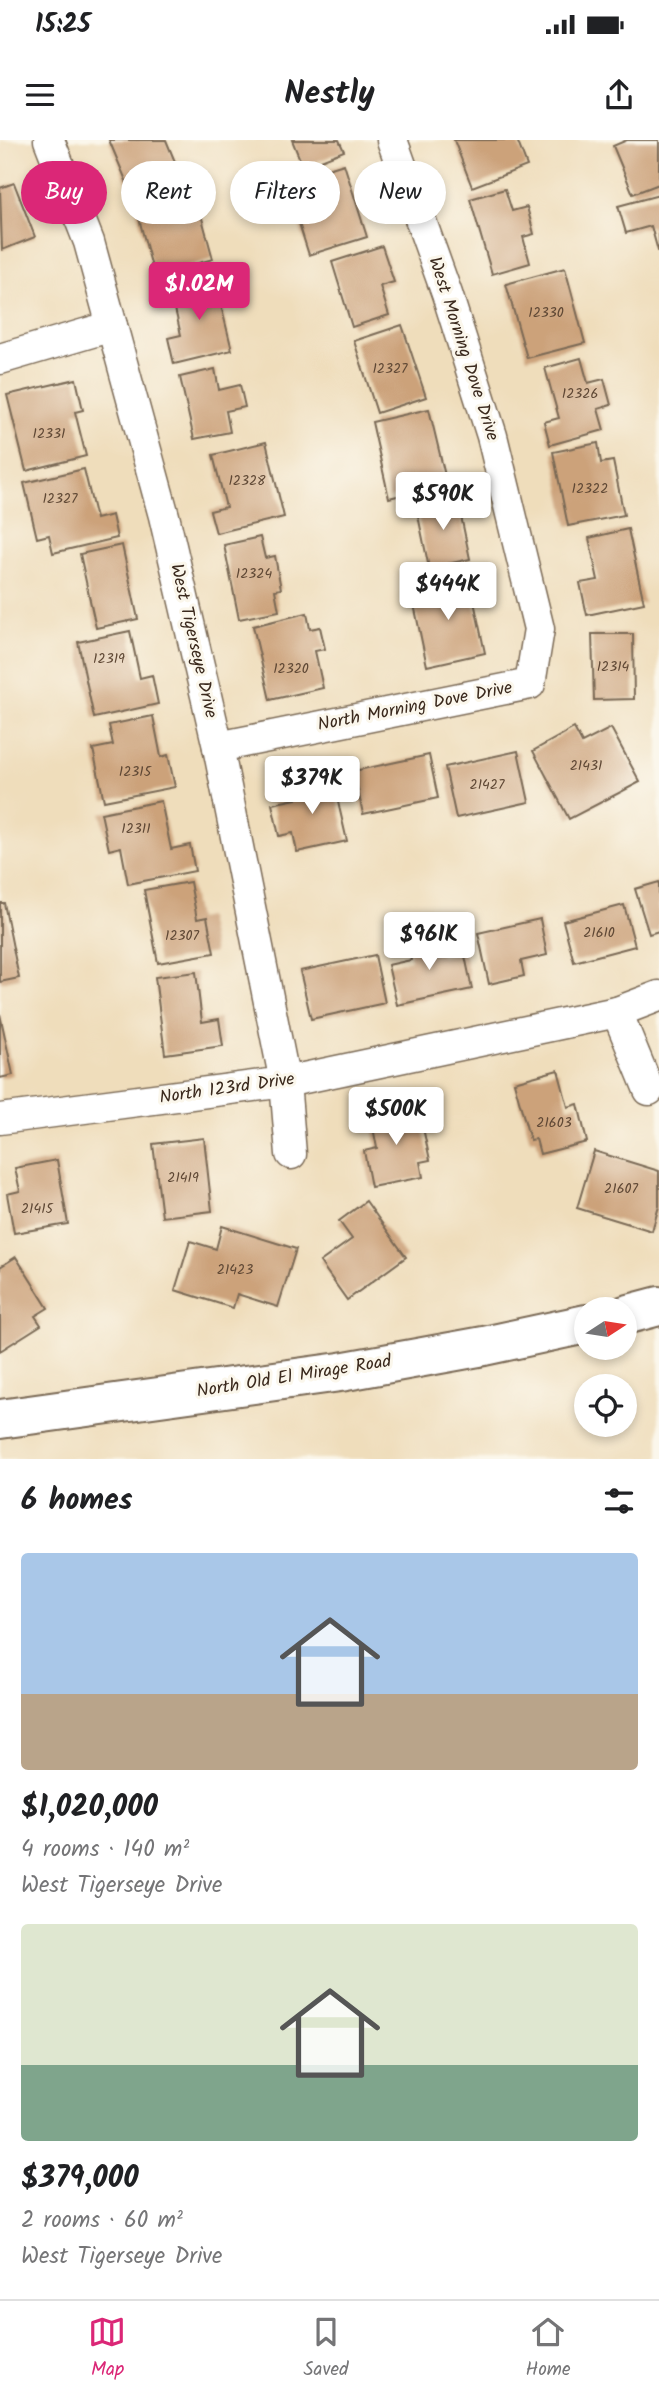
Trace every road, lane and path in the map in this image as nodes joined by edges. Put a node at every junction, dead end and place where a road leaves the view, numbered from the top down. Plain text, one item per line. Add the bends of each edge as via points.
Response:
1 (50, 140) edge
2 (392, 140) edge
3 (112, 326) junction
4 (0, 359) edge
5 (530, 684) joint
6 (218, 747) junction
7 (659, 996) edge
8 (617, 1012) junction
9 (285, 1082) junction
10 (649, 1090) dead end
11 (0, 1119) edge
12 (292, 1154) dead end
13 (659, 1306) edge
14 (637, 1312) edge
15 (574, 1327) edge
16 (0, 1419) edge

1 - 3 street, West Tigerseye Drive via 89,242
2 - 5 street, West Morning Dove Drive via 492,436 539,629
3 - 4 street
3 - 6 street, West Tigerseye Drive via 164,516
5 - 6 street, North Morning Dove Drive
6 - 9 street, West Tigerseye Drive
7 - 8 street, North 123rd Drive
8 - 9 street, North 123rd Drive
8 - 10 street
9 - 11 street, North 123rd Drive
9 - 12 street, West Tigerseye Drive
13 - 14 street
15 - 16 street, North Old El Mirage Road via 340,1372

